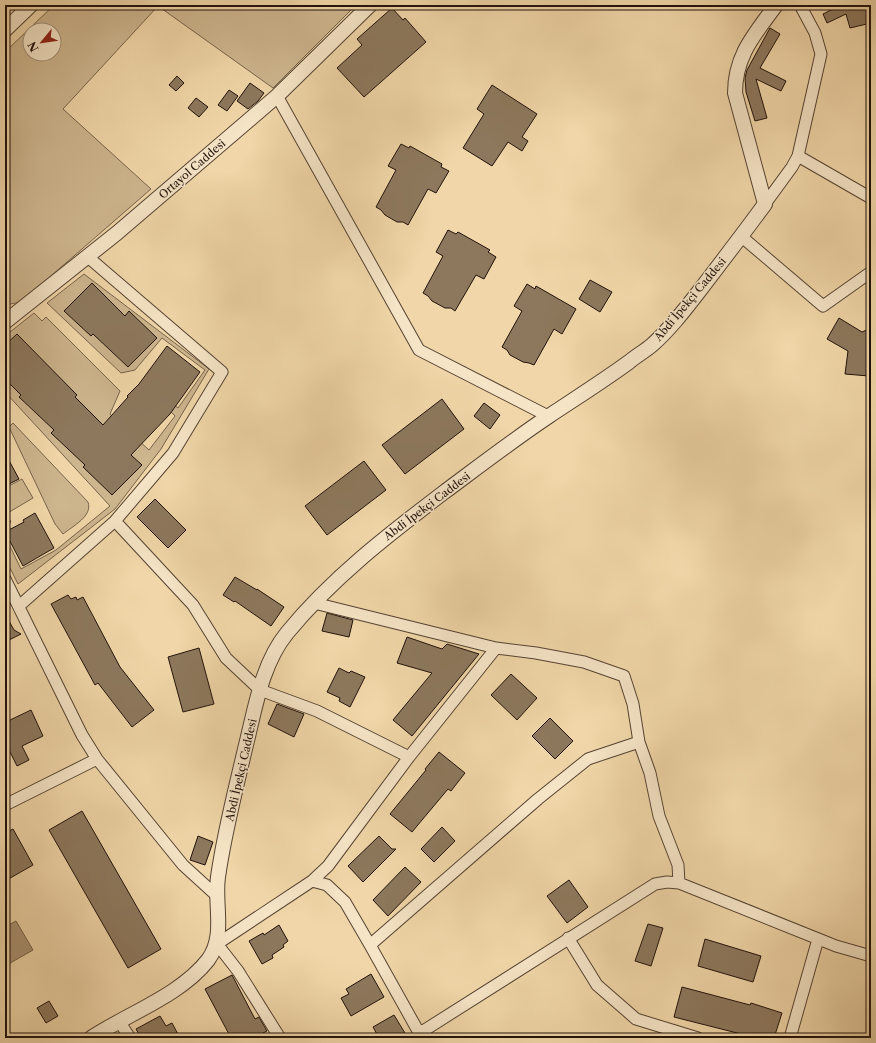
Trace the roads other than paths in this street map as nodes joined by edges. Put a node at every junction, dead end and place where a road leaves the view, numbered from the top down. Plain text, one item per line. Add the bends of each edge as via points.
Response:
1 (31, 5) edge
2 (370, 5) edge
3 (776, 5) edge
4 (800, 5) edge
5 (5, 30) edge
6 (277, 96) junction
7 (798, 156) junction
8 (871, 198) edge
9 (765, 204) junction
10 (742, 237) junction
11 (88, 257) junction
12 (871, 272) edge
13 (5, 322) edge
14 (548, 416) junction
15 (115, 521) junction
16 (5, 579) edge
17 (314, 603) junction
18 (19, 606) junction
19 (496, 648) junction
20 (260, 690) junction
21 (639, 742) junction
22 (409, 757) junction
23 (97, 759) junction
24 (5, 805) edge
25 (312, 880) junction
26 (679, 883) junction
27 (217, 896) junction
28 (568, 938) junction
29 (818, 939) junction
30 (217, 944) junction
31 (370, 945) junction
32 (871, 956) edge
33 (119, 1021) junction
34 (421, 1036) edge
35 (90, 1038) edge
36 (130, 1038) edge
37 (280, 1038) edge
38 (698, 1038) edge
39 (790, 1038) edge

1 - 5 street
2 - 6 street, Ortayol Caddesi
3 - 9 street via 743,52 735,81 735,93
4 - 7 street via 815,33 821,54
6 - 11 street, Ortayol Caddesi
6 - 14 street via 419,350
7 - 8 street
7 - 9 street
9 - 10 street, Abdi İpekçi Caddesi
10 - 12 street via 823,306
10 - 14 street, Abdi İpekçi Caddesi via 671,326 651,346
11 - 13 street, Ortayol Caddesi
11 - 15 street via 222,372 173,453
14 - 17 street, Abdi İpekçi Caddesi via 390,533
15 - 18 street
15 - 20 street via 193,605 226,658
16 - 18 street
17 - 19 street
17 - 20 street, Abdi İpekçi Caddesi via 276,650
18 - 23 street via 82,735
19 - 21 street via 536,652 584,662 624,676 633,704
19 - 22 street
20 - 22 street via 317,712
20 - 27 street, Abdi İpekçi Caddesi via 230,809
21 - 26 street via 650,773 659,816 678,865
21 - 31 street via 588,759
22 - 25 street via 328,866
23 - 24 street
23 - 27 street via 183,865
25 - 30 street
25 - 31 street via 328,885 345,902
26 - 28 street via 655,884
26 - 29 street
27 - 30 street, Abdi İpekçi Caddesi
28 - 34 street
28 - 38 street via 597,985 636,1019
29 - 32 street
29 - 39 street
30 - 33 street, Abdi İpekçi Caddesi via 196,973 152,1003
30 - 37 street via 238,971
31 - 34 street
33 - 35 street, Abdi İpekçi Caddesi
33 - 36 street

